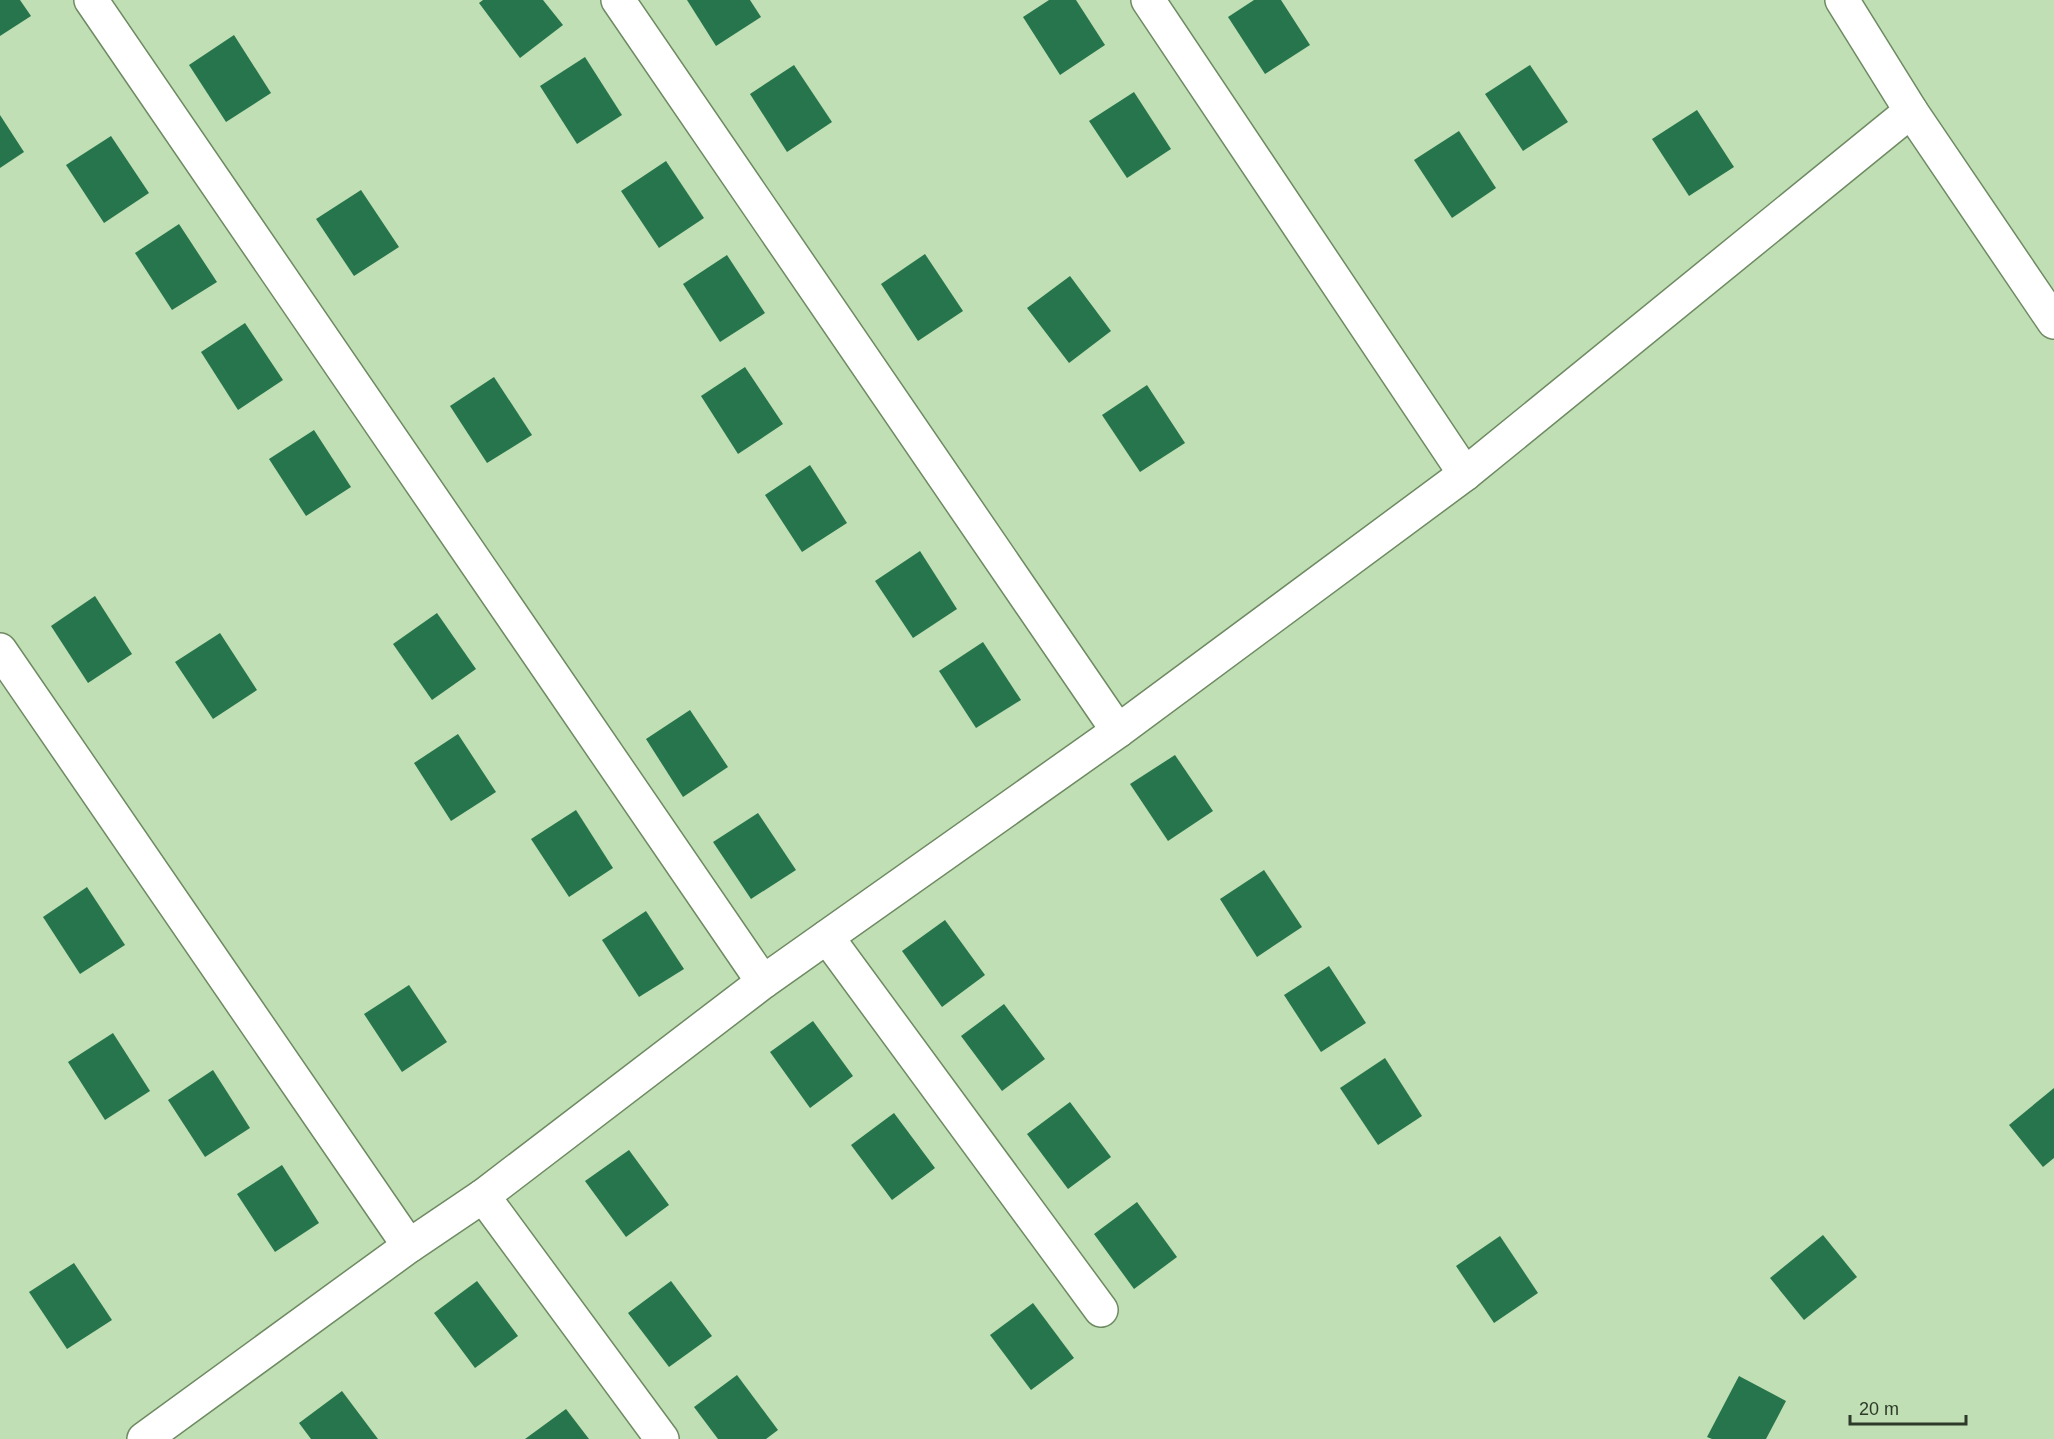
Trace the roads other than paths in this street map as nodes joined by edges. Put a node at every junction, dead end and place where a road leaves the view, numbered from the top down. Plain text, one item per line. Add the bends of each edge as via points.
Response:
1 (91, 0) edge
2 (618, 0) edge
3 (1148, 0) edge
4 (1842, 0) edge
5 (1911, 111) junction
6 (2054, 322) edge
7 (1465, 474) junction
8 (0, 650) edge
9 (1118, 731) junction
10 (827, 937) junction
11 (763, 982) junction
12 (483, 1196) junction
13 (409, 1246) junction
14 (1101, 1310) dead end
15 (144, 1439) edge
16 (662, 1439) edge

1 - 11 street
2 - 9 street
3 - 7 street
4 - 5 street
5 - 6 street
5 - 7 street
7 - 9 street
8 - 13 street
9 - 10 street
10 - 11 street
10 - 14 street
11 - 12 street
12 - 13 street
12 - 16 street
13 - 15 street

